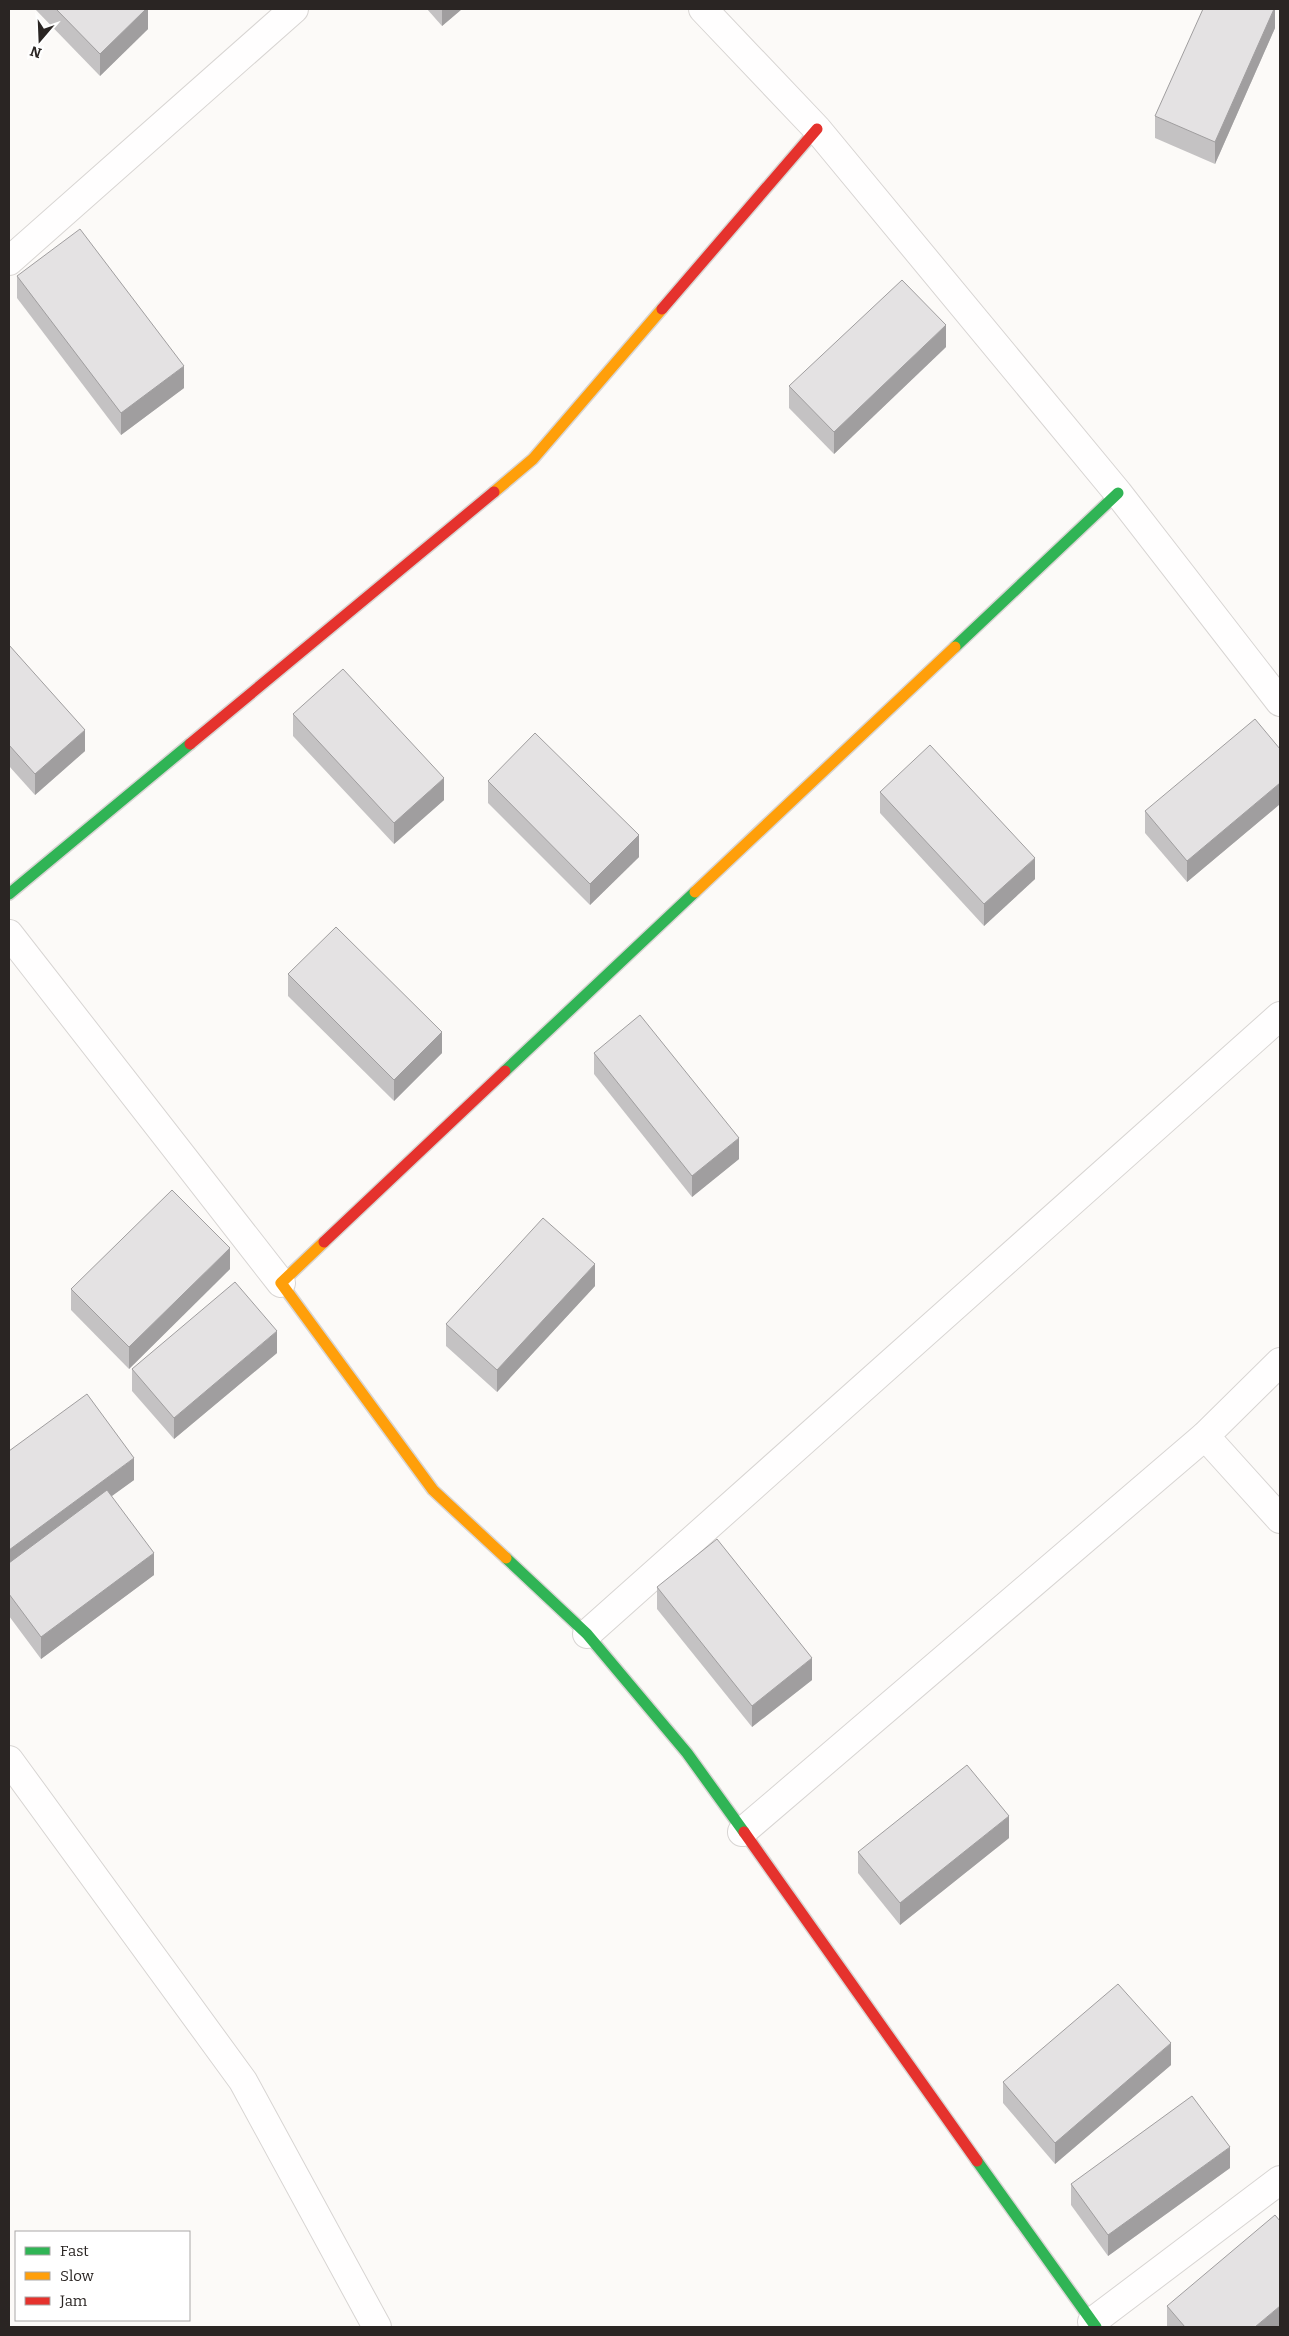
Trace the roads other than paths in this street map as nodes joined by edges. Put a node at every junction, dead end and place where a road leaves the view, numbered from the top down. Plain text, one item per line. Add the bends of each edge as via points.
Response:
1 (294, 9) edge
2 (703, 9) edge
3 (817, 130) junction
4 (9, 261) edge
5 (1118, 493) junction
6 (1280, 702) edge
7 (9, 894) edge
8 (9, 934) edge
9 (1280, 1016) edge
10 (281, 1282) junction
11 (1280, 1362) edge
12 (1205, 1436) junction
13 (1280, 1519) edge
14 (587, 1634) junction
15 (9, 1760) edge
16 (742, 1832) junction
17 (1280, 2180) edge
18 (1094, 2325) edge
19 (378, 2327) edge

1 - 4 street
2 - 3 street
3 - 5 street
3 - 7 street via 533,459
5 - 6 street
5 - 10 street
8 - 10 street
9 - 14 street
10 - 14 street via 432,1490
11 - 12 street
12 - 13 street
12 - 16 street
14 - 16 street via 687,1754
15 - 19 street via 243,2081
16 - 18 street
17 - 18 street

